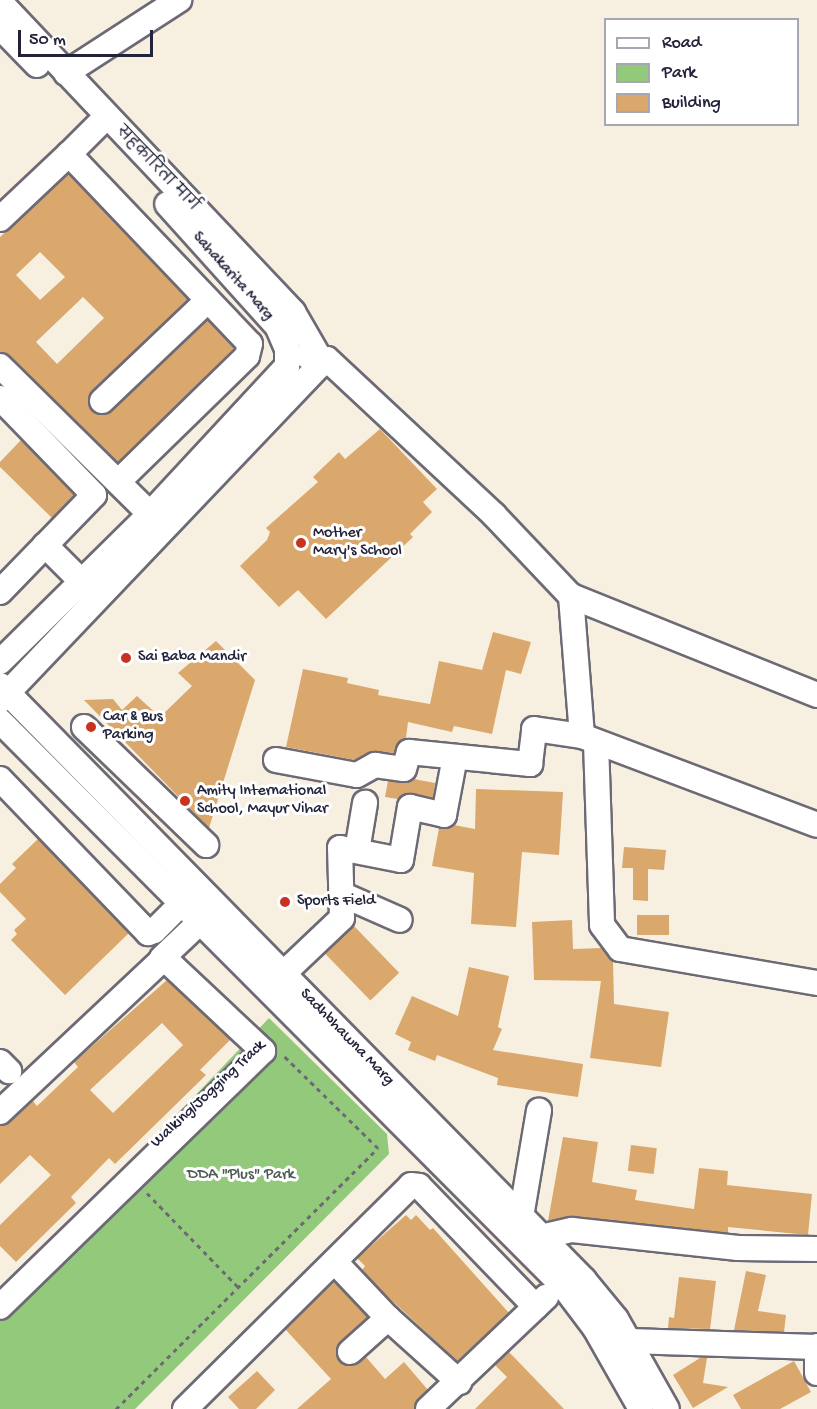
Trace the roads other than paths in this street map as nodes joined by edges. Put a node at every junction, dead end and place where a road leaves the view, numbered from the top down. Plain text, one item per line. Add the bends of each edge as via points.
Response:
1 (178, 0) edge
2 (0, 2) edge
3 (0, 27) edge
4 (66, 73) junction
5 (101, 122) junction
6 (69, 154) junction
7 (0, 219) edge
8 (207, 301) junction
9 (315, 348) junction
10 (287, 355) junction
11 (0, 366) edge
12 (1, 401) edge
13 (102, 401) dead end
14 (118, 482) junction
15 (150, 514) junction
16 (45, 545) junction
17 (82, 582) junction
18 (0, 592) edge
19 (571, 596) junction
20 (2, 657) edge
21 (3, 693) edge
22 (817, 695) edge
23 (0, 721) edge
24 (84, 727) dead end
25 (589, 739) junction
26 (106, 749) junction
27 (455, 757) junction
28 (276, 760) dead end
29 (84, 770) junction
30 (0, 779) edge
31 (365, 804) dead end
32 (817, 825) edge
33 (206, 845) dead end
34 (357, 851) junction
35 (342, 894) junction
36 (181, 904) junction
37 (400, 920) dead end
38 (200, 922) junction
39 (162, 958) junction
40 (283, 974) junction
41 (817, 983) edge
42 (539, 1111) dead end
43 (0, 1112) edge
44 (521, 1217) junction
45 (541, 1237) junction
46 (817, 1250) edge
47 (335, 1262) junction
48 (559, 1282) junction
49 (0, 1307) edge
50 (536, 1307) junction
51 (388, 1318) junction
52 (628, 1341) junction
53 (817, 1347) edge
54 (350, 1352) dead end
55 (817, 1373) edge
56 (459, 1382) junction
57 (200, 1404) edge
58 (428, 1409) edge
59 (641, 1409) edge
60 (667, 1409) edge

1 - 4 street
2 - 4 street, सहकारिता मार्ग
3 - 5 street, Sahakarita Marg
4 - 5 street, सहकारिता मार्ग
5 - 6 street
5 - 9 street, सहकारिता मार्ग via 293,312
5 - 10 street, Sahakarita Marg via 277,326
6 - 7 street
6 - 8 street
8 - 13 street
8 - 14 street via 250,344 250,350
9 - 10 street
9 - 19 street via 494,515
9 - 21 street via 318,367
10 - 15 street via 286,366
11 - 14 street
12 - 16 street via 94,495
14 - 15 street
15 - 17 street
16 - 17 street
16 - 18 street
17 - 20 street
19 - 22 street
19 - 25 street
21 - 29 street, Sadhbhawna Marg
23 - 36 street, Sadhbhawna Marg
24 - 26 street
25 - 27 street via 534,729 530,764
25 - 32 street
25 - 41 street via 602,925 620,949
26 - 29 street
26 - 33 street
27 - 28 street via 409,752 404,769 375,765 357,775
27 - 34 street via 444,815 410,807 401,860
29 - 40 street, Sadhbhawna Marg
30 - 36 street via 148,933 153,933
31 - 34 street
34 - 35 street via 340,848
35 - 37 street
35 - 40 street via 342,918
36 - 38 street, Sadhbhawna Marg
38 - 39 street
38 - 48 street, Sadhbhawna Marg
39 - 43 street
39 - 49 street via 168,958 263,1051
40 - 44 street, Sadhbhawna Marg
42 - 44 street
44 - 45 street, Sadhbhawna Marg
45 - 46 street via 572,1230 738,1248
45 - 52 street, Sadhbhawna Marg via 584,1280 616,1319
47 - 50 street via 411,1185 419,1186
47 - 51 street
47 - 57 street
48 - 50 street
48 - 59 street, Sadhbhawna Marg via 595,1328
50 - 56 street
51 - 54 street
51 - 56 street
52 - 53 street
52 - 60 street, Sadhbhawna Marg
53 - 55 street
56 - 58 street

